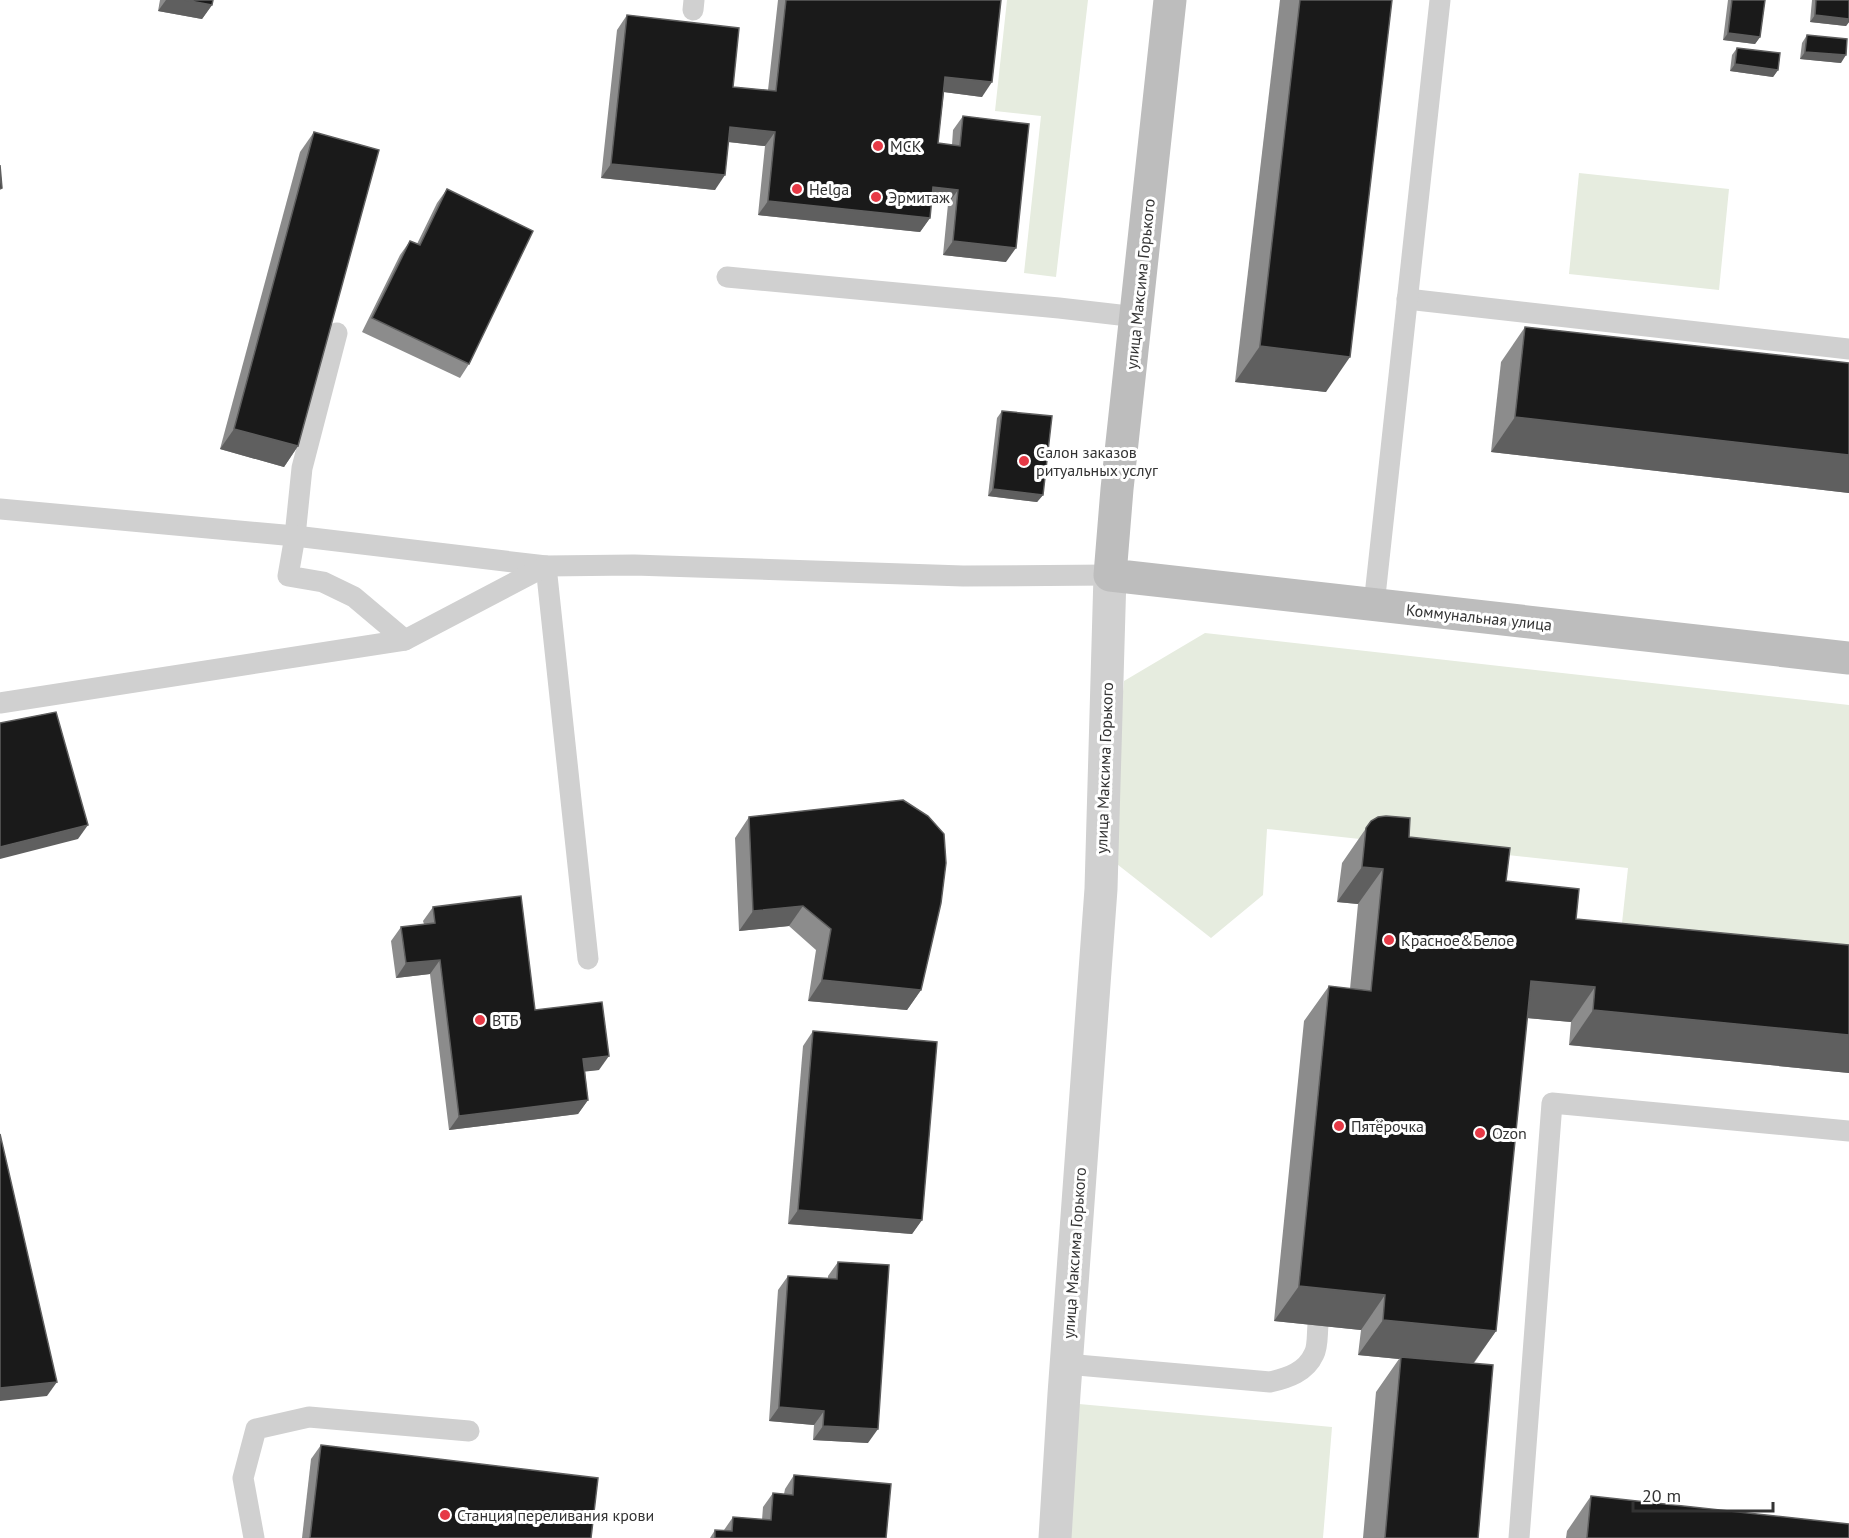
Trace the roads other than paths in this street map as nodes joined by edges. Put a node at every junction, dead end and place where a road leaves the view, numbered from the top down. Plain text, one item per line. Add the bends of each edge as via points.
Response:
1 (1170, 0) edge
2 (1440, 0) edge
3 (727, 277) dead end
4 (1407, 299) junction
5 (1137, 317) junction
6 (337, 333) edge
7 (1849, 349) edge
8 (0, 509) edge
9 (295, 536) junction
10 (546, 566) junction
11 (1110, 575) junction
12 (1374, 605) junction
13 (405, 640) junction
14 (1849, 658) edge
15 (0, 703) edge
16 (588, 959) dead end
17 (1849, 1131) edge
18 (1318, 1326) edge
19 (1066, 1364) junction
20 (469, 1431) dead end
21 (254, 1538) edge
22 (1055, 1538) edge
23 (1519, 1538) edge

1 - 5 main road, улица Максима Горького
2 - 4 lane
3 - 5 lane
4 - 7 lane
4 - 12 lane
5 - 11 main road, улица Максима Горького
6 - 9 lane via 302,468
8 - 9 lane
9 - 10 lane
9 - 13 lane via 288,576 323,582 354,597
10 - 11 lane via 634,565 963,576
10 - 13 lane
10 - 16 lane
11 - 12 main road, Коммунальная улица
11 - 19 street, улица Максима Горького via 1101,888
12 - 14 main road, Коммунальная улица
13 - 15 lane
17 - 23 lane via 1552,1103
18 - 19 lane via 1315,1354 1303,1368 1288,1378 1270,1382
19 - 22 street, улица Максима Горького
20 - 21 lane via 309,1417 256,1429 243,1478

